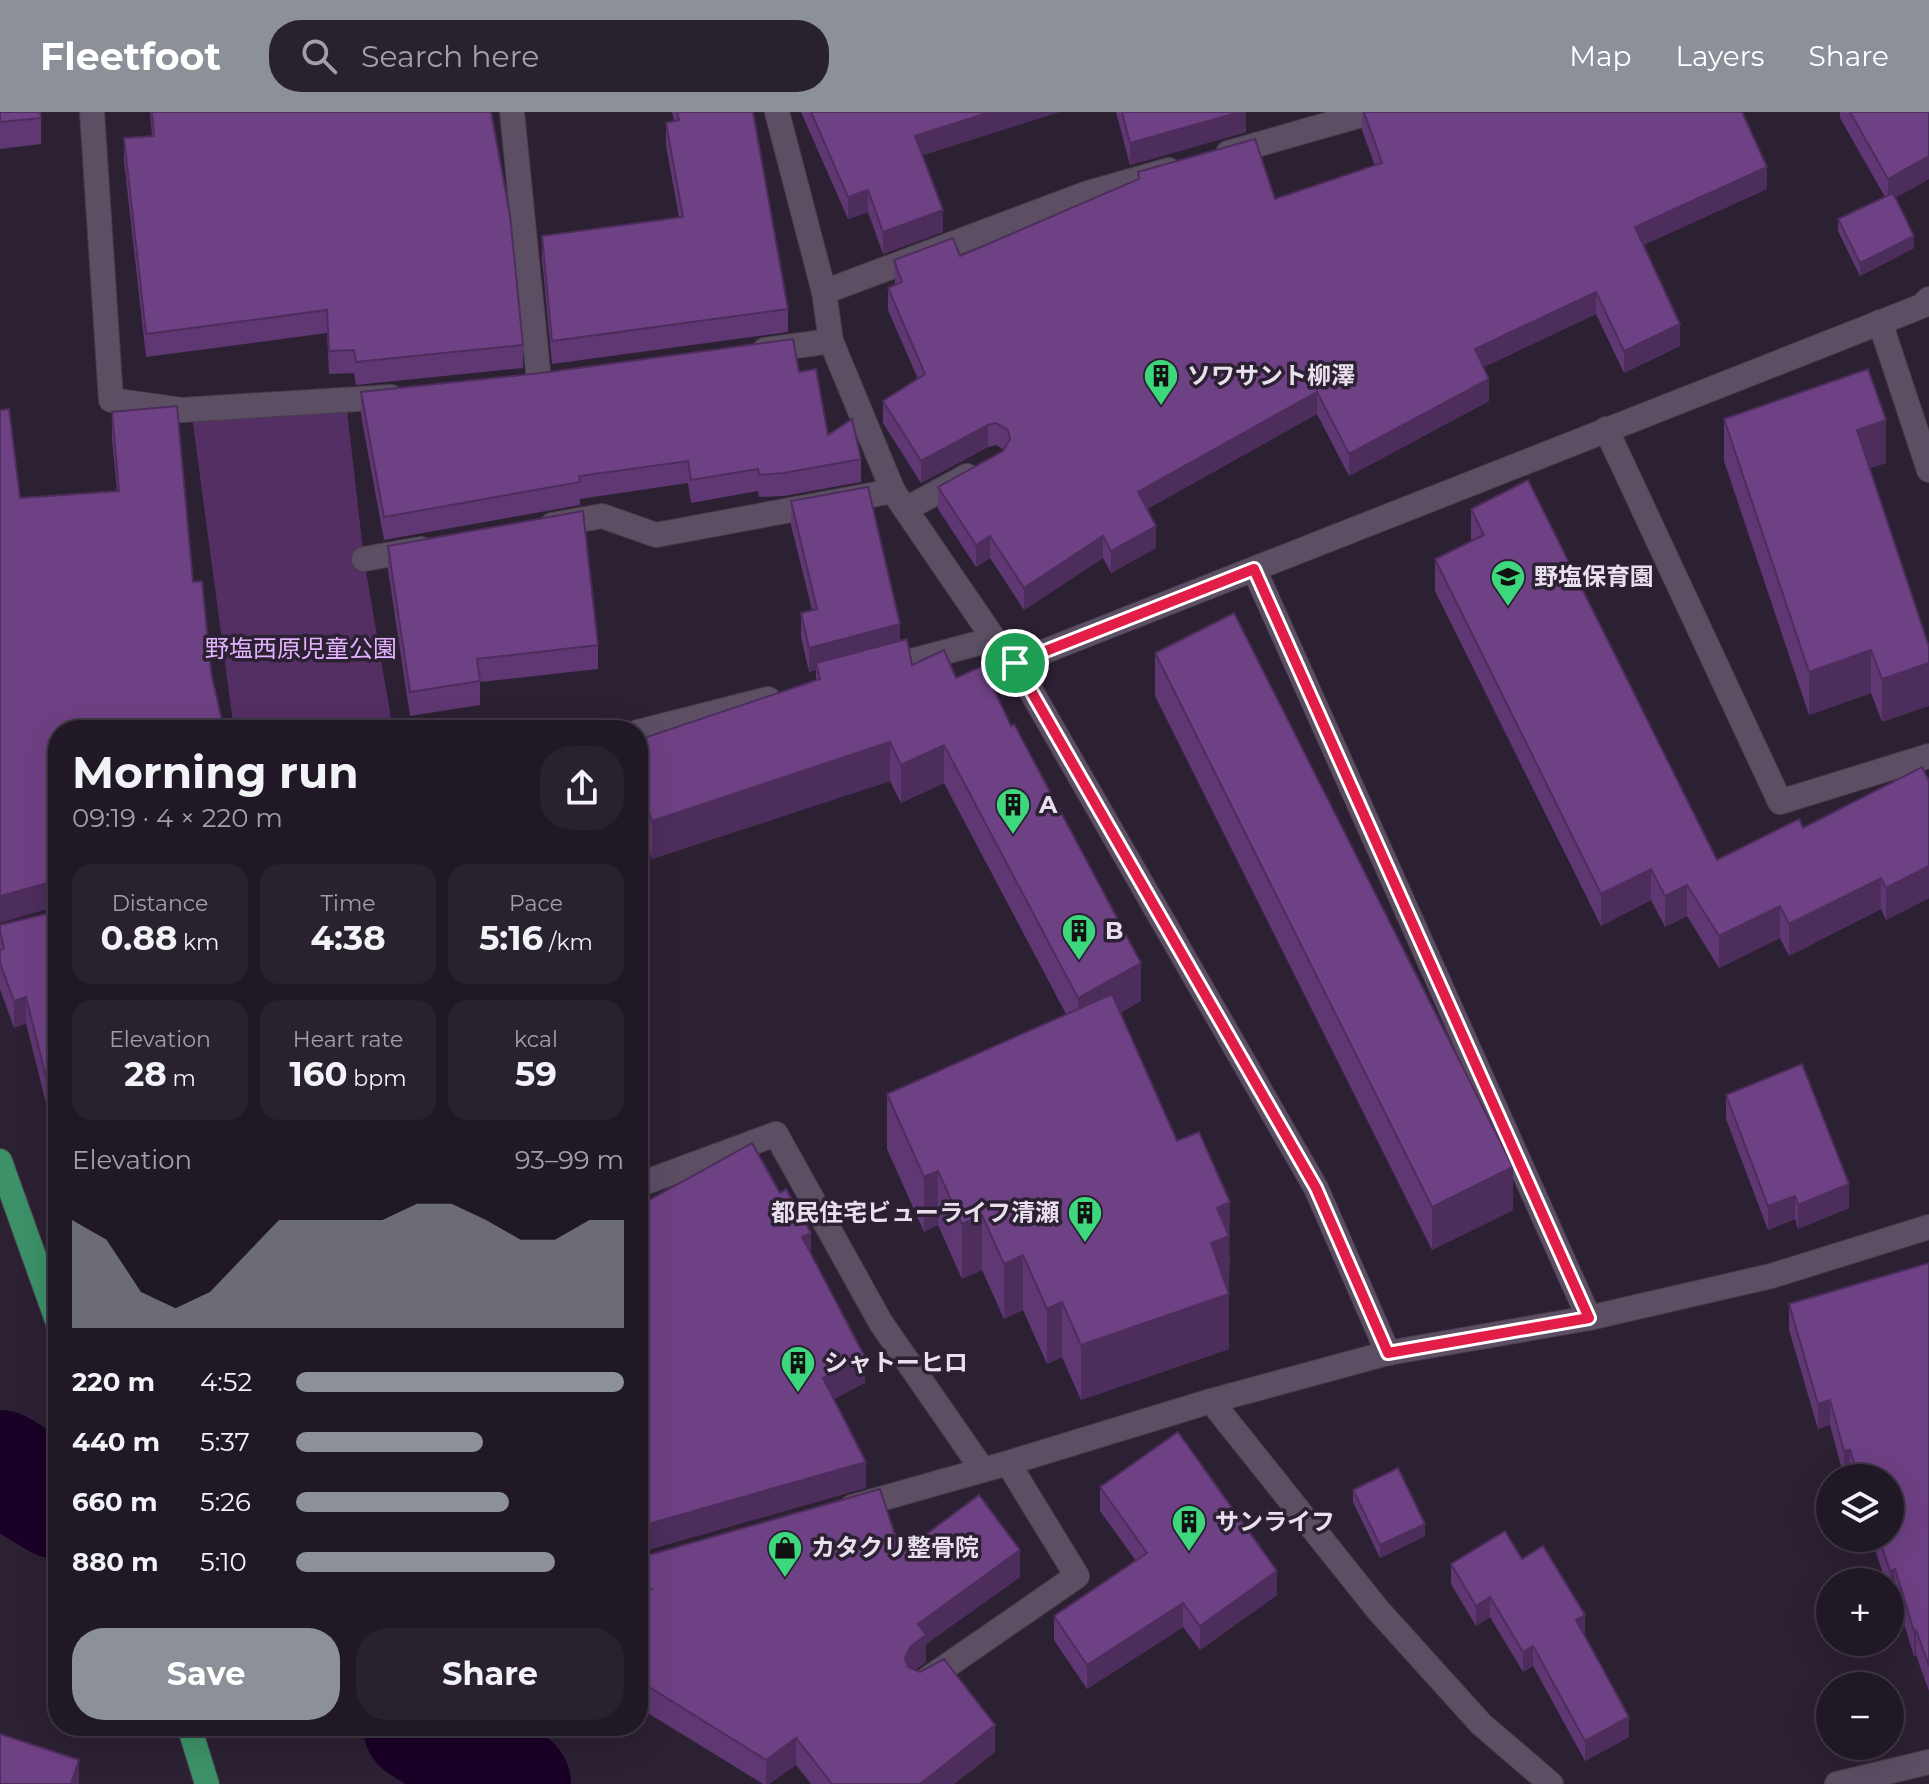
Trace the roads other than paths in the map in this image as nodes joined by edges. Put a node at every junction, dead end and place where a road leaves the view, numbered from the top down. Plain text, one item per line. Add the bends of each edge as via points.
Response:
1 (92, 112) edge
2 (512, 112) edge
3 (777, 112) edge
4 (1372, 112) edge
5 (1334, 117) edge
6 (824, 292) junction
7 (1929, 299) edge
8 (1880, 322) junction
9 (831, 341) junction
10 (739, 354) edge
11 (509, 384) edge
12 (420, 394) edge
13 (1606, 429) junction
14 (982, 467) edge
15 (1929, 470) edge
16 (900, 500) junction
17 (528, 529) edge
18 (438, 546) edge
19 (364, 559) dead end
20 (1254, 569) junction
21 (994, 639) junction
22 (1015, 663) junction
23 (861, 674) edge
24 (787, 694) edge
25 (648, 729) edge
26 (1929, 756) edge
27 (0, 1161) edge
28 (648, 1181) edge
29 (1929, 1227) edge
30 (48, 1295) edge
31 (1589, 1318) junction
32 (1388, 1353) junction
33 (1211, 1401) junction
34 (1008, 1463) junction
35 (982, 1469) junction
36 (832, 1513) edge
37 (920, 1684) edge
38 (192, 1736) edge
39 (1929, 1762) edge
40 (206, 1780) edge
41 (1551, 1784) edge
42 (1837, 1784) edge

1 - 12 street via 111,400 182,410
2 - 11 street via 547,380
3 - 6 street
4 - 5 street
5 - 6 street via 1088,193
6 - 9 street
7 - 8 street
8 - 13 street
8 - 15 street
9 - 10 street
9 - 16 street
13 - 20 street
13 - 26 street via 1780,802
14 - 16 street
16 - 17 street via 656,535 602,516
16 - 21 street
18 - 19 street
20 - 22 street
20 - 31 street
21 - 22 street
21 - 23 street
22 - 32 street via 1316,1188
24 - 25 street
27 - 30 main road
28 - 35 street via 776,1134 881,1323
29 - 31 street via 1771,1276
31 - 32 street
32 - 33 street
33 - 34 street
33 - 41 street via 1378,1610 1481,1724
34 - 35 street
34 - 37 street via 1077,1576
35 - 36 street
38 - 40 main road
39 - 42 street

